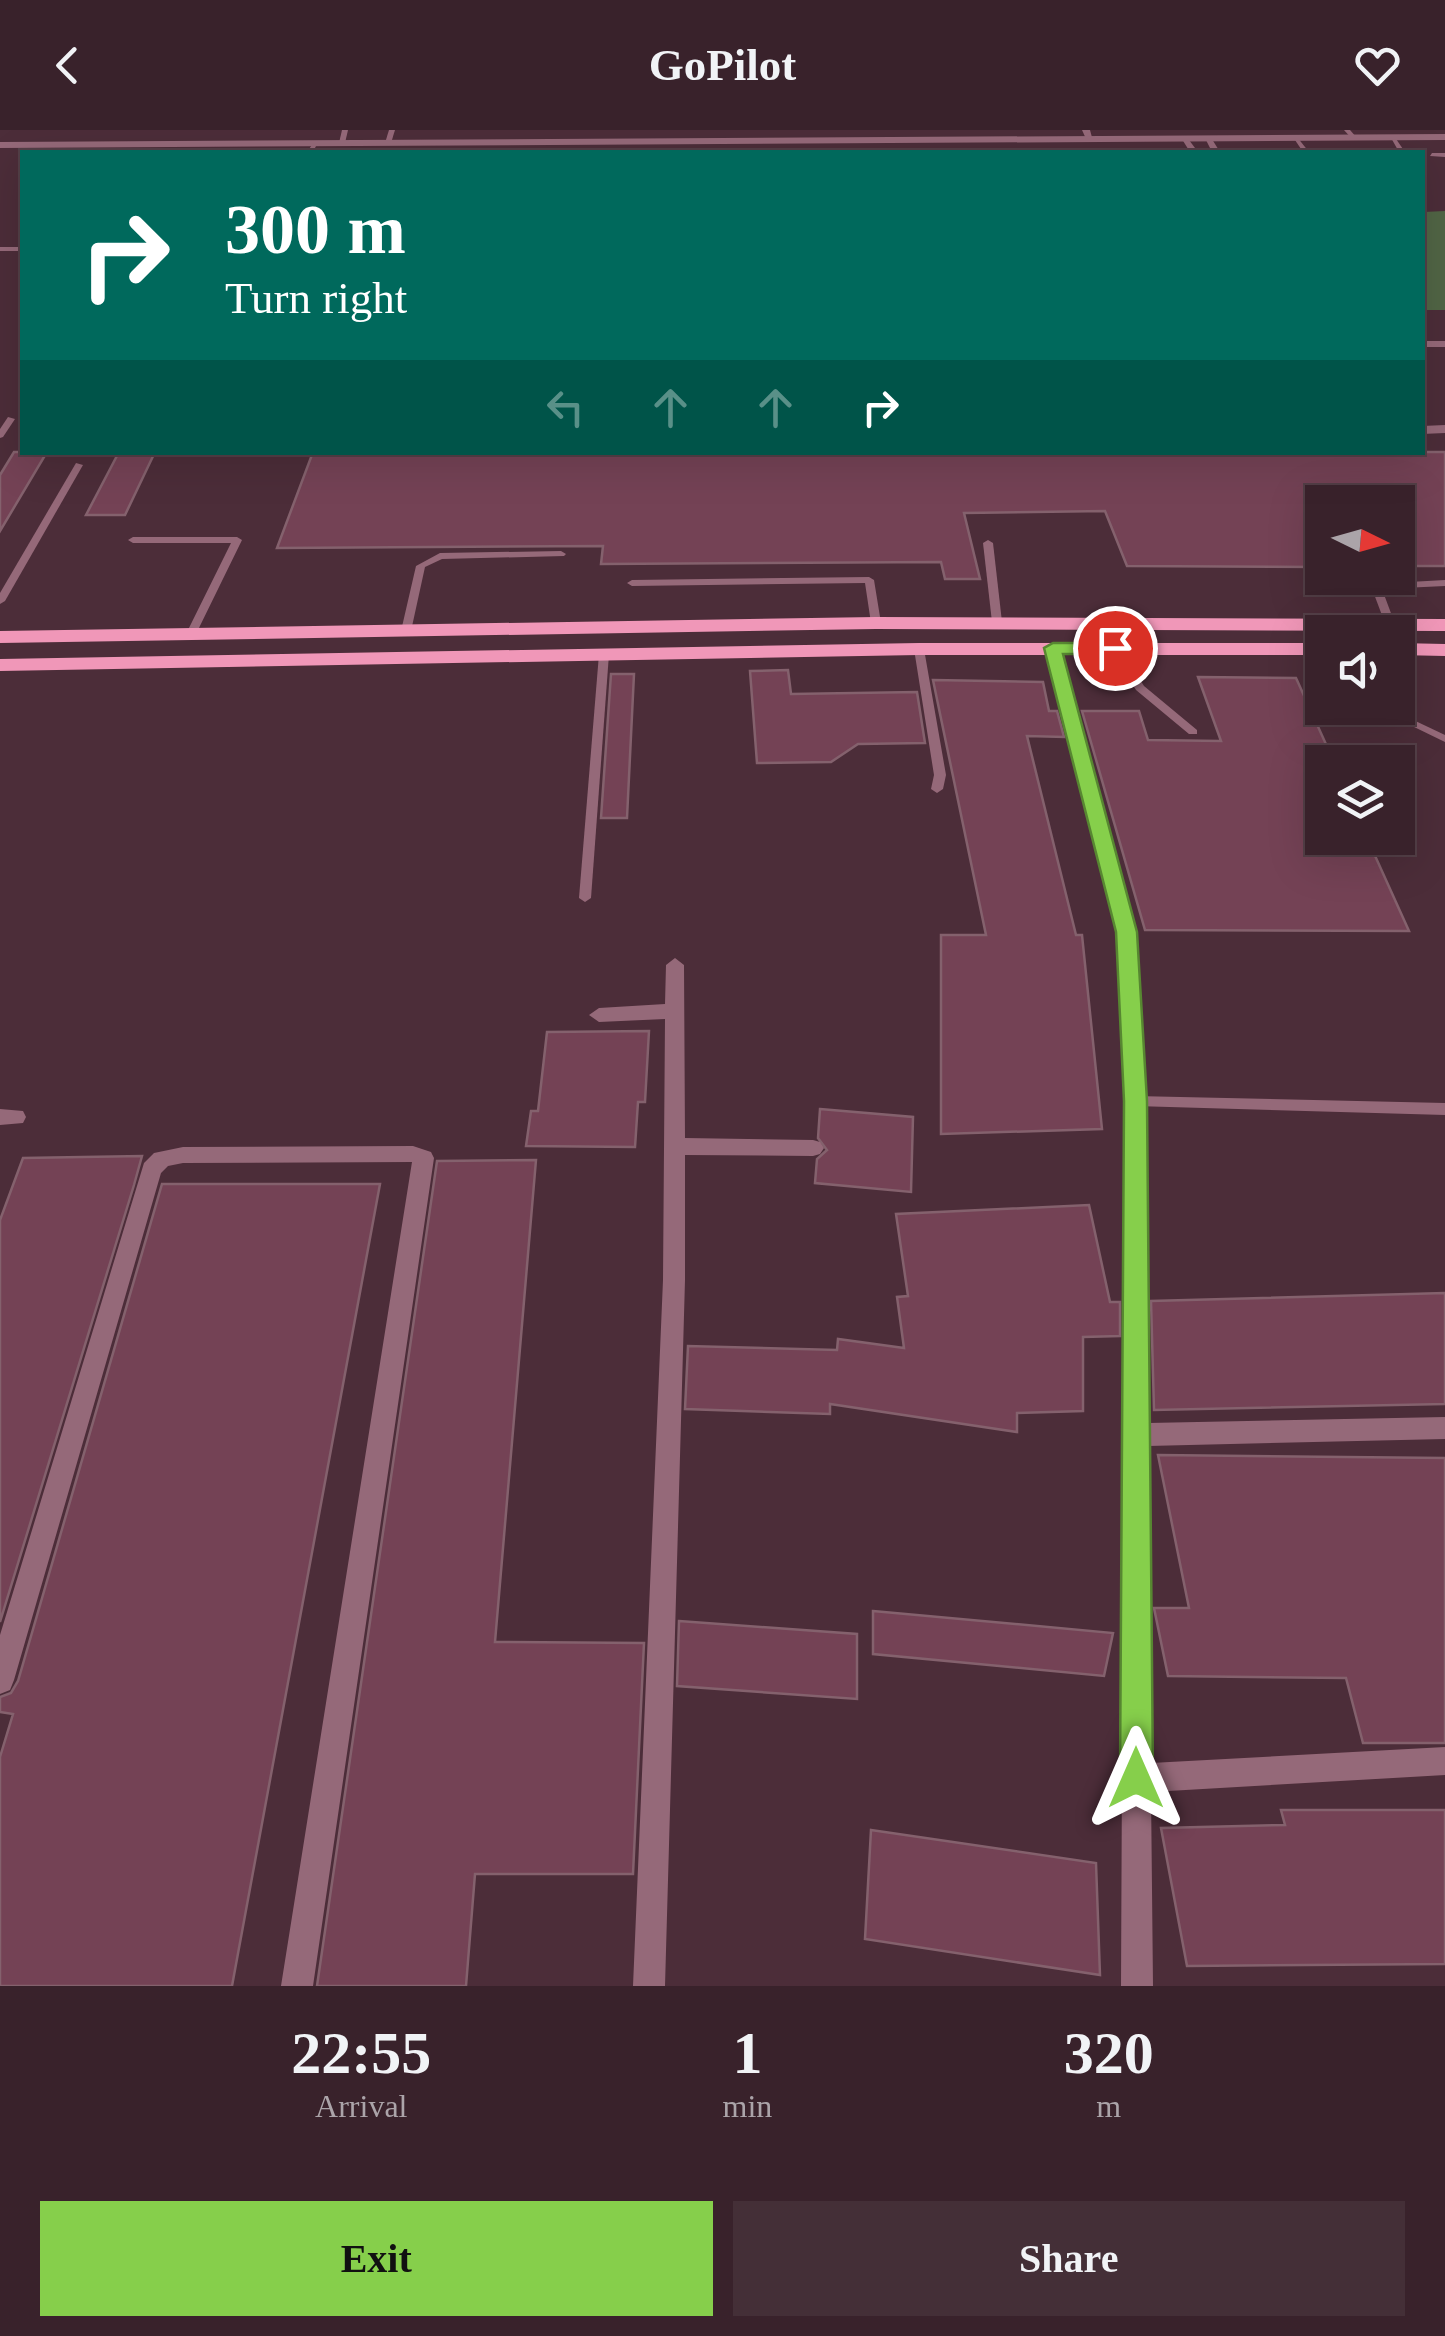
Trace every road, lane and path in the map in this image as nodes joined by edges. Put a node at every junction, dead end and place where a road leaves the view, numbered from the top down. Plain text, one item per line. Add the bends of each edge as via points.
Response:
1 (345, 130) edge
2 (392, 130) edge
3 (580, 130) edge
4 (828, 130) edge
5 (1088, 134) edge
6 (1350, 134) edge
7 (937, 135) edge
8 (1189, 135) edge
9 (1392, 137) junction
10 (1445, 137) edge
11 (1207, 138) junction
12 (1294, 138) junction
13 (579, 142) junction
14 (830, 142) junction
15 (388, 143) junction
16 (342, 144) junction
17 (0, 146) edge
18 (674, 147) edge
19 (788, 147) edge
20 (312, 148) edge
21 (67, 149) edge
22 (1215, 150) edge
23 (1304, 150) edge
24 (1401, 150) edge
25 (1432, 155) dead end
26 (1445, 155) edge
27 (10, 420) dead end
28 (0, 436) edge
29 (79, 466) dead end
30 (134, 540) dead end
31 (988, 543) dead end
32 (561, 554) dead end
33 (632, 582) dead end
34 (1445, 583) edge
35 (0, 601) edge
36 (1387, 615) edge
37 (997, 622) junction
38 (876, 623) junction
39 (1305, 624) edge
40 (1415, 624) edge
41 (1445, 624) edge
42 (406, 631) junction
43 (191, 634) junction
44 (0, 637) edge
45 (1053, 648) junction
46 (1115, 648) junction
47 (919, 650) junction
48 (1415, 650) edge
49 (1445, 650) edge
50 (1305, 653) edge
51 (604, 654) junction
52 (0, 665) edge
53 (1415, 725) edge
54 (1193, 732) dead end
55 (1445, 739) edge
56 (936, 788) dead end
57 (585, 898) dead end
58 (675, 965) dead end
59 (674, 1011) junction
60 (599, 1015) dead end
61 (1136, 1101) junction
62 (1445, 1110) edge
63 (674, 1146) junction
64 (814, 1148) dead end
65 (1445, 1428) edge
66 (1136, 1435) junction
67 (0, 1680) edge
68 (1445, 1762) edge
69 (1136, 1778) junction
70 (297, 1986) edge
71 (649, 1986) edge
72 (1137, 1986) edge

1 - 16 lane
2 - 15 lane
3 - 13 lane
4 - 14 lane
5 - 7 street
5 - 8 street
6 - 9 street
6 - 12 street
7 - 14 street
8 - 11 street
9 - 10 street
9 - 24 lane
11 - 12 street
11 - 22 street
12 - 23 lane
13 - 15 street
13 - 18 street
14 - 19 street
15 - 16 street
16 - 20 street
17 - 21 street
18 - 19 street
20 - 21 street
25 - 26 lane
27 - 28 lane
29 - 35 lane
30 - 43 lane via 236,540
31 - 37 lane
32 - 42 lane via 440,556 421,566
33 - 38 lane via 869,580
34 - 36 lane via 1376,586
37 - 38 main road
37 - 39 main road
38 - 42 main road
40 - 41 main road
42 - 43 main road
43 - 44 main road
45 - 46 main road
45 - 47 main road
45 - 61 street via 1127,932
46 - 50 main road
46 - 54 lane via 1140,688
47 - 51 main road
47 - 56 lane via 940,775
48 - 49 main road
51 - 52 main road
51 - 57 lane
53 - 55 lane
58 - 59 street
59 - 60 street
59 - 63 street
61 - 62 lane
61 - 66 street
63 - 64 street
63 - 71 street
65 - 66 street
66 - 69 street
67 - 70 street via 152,1170 162,1159 183,1154 423,1158
68 - 69 street
69 - 72 street

